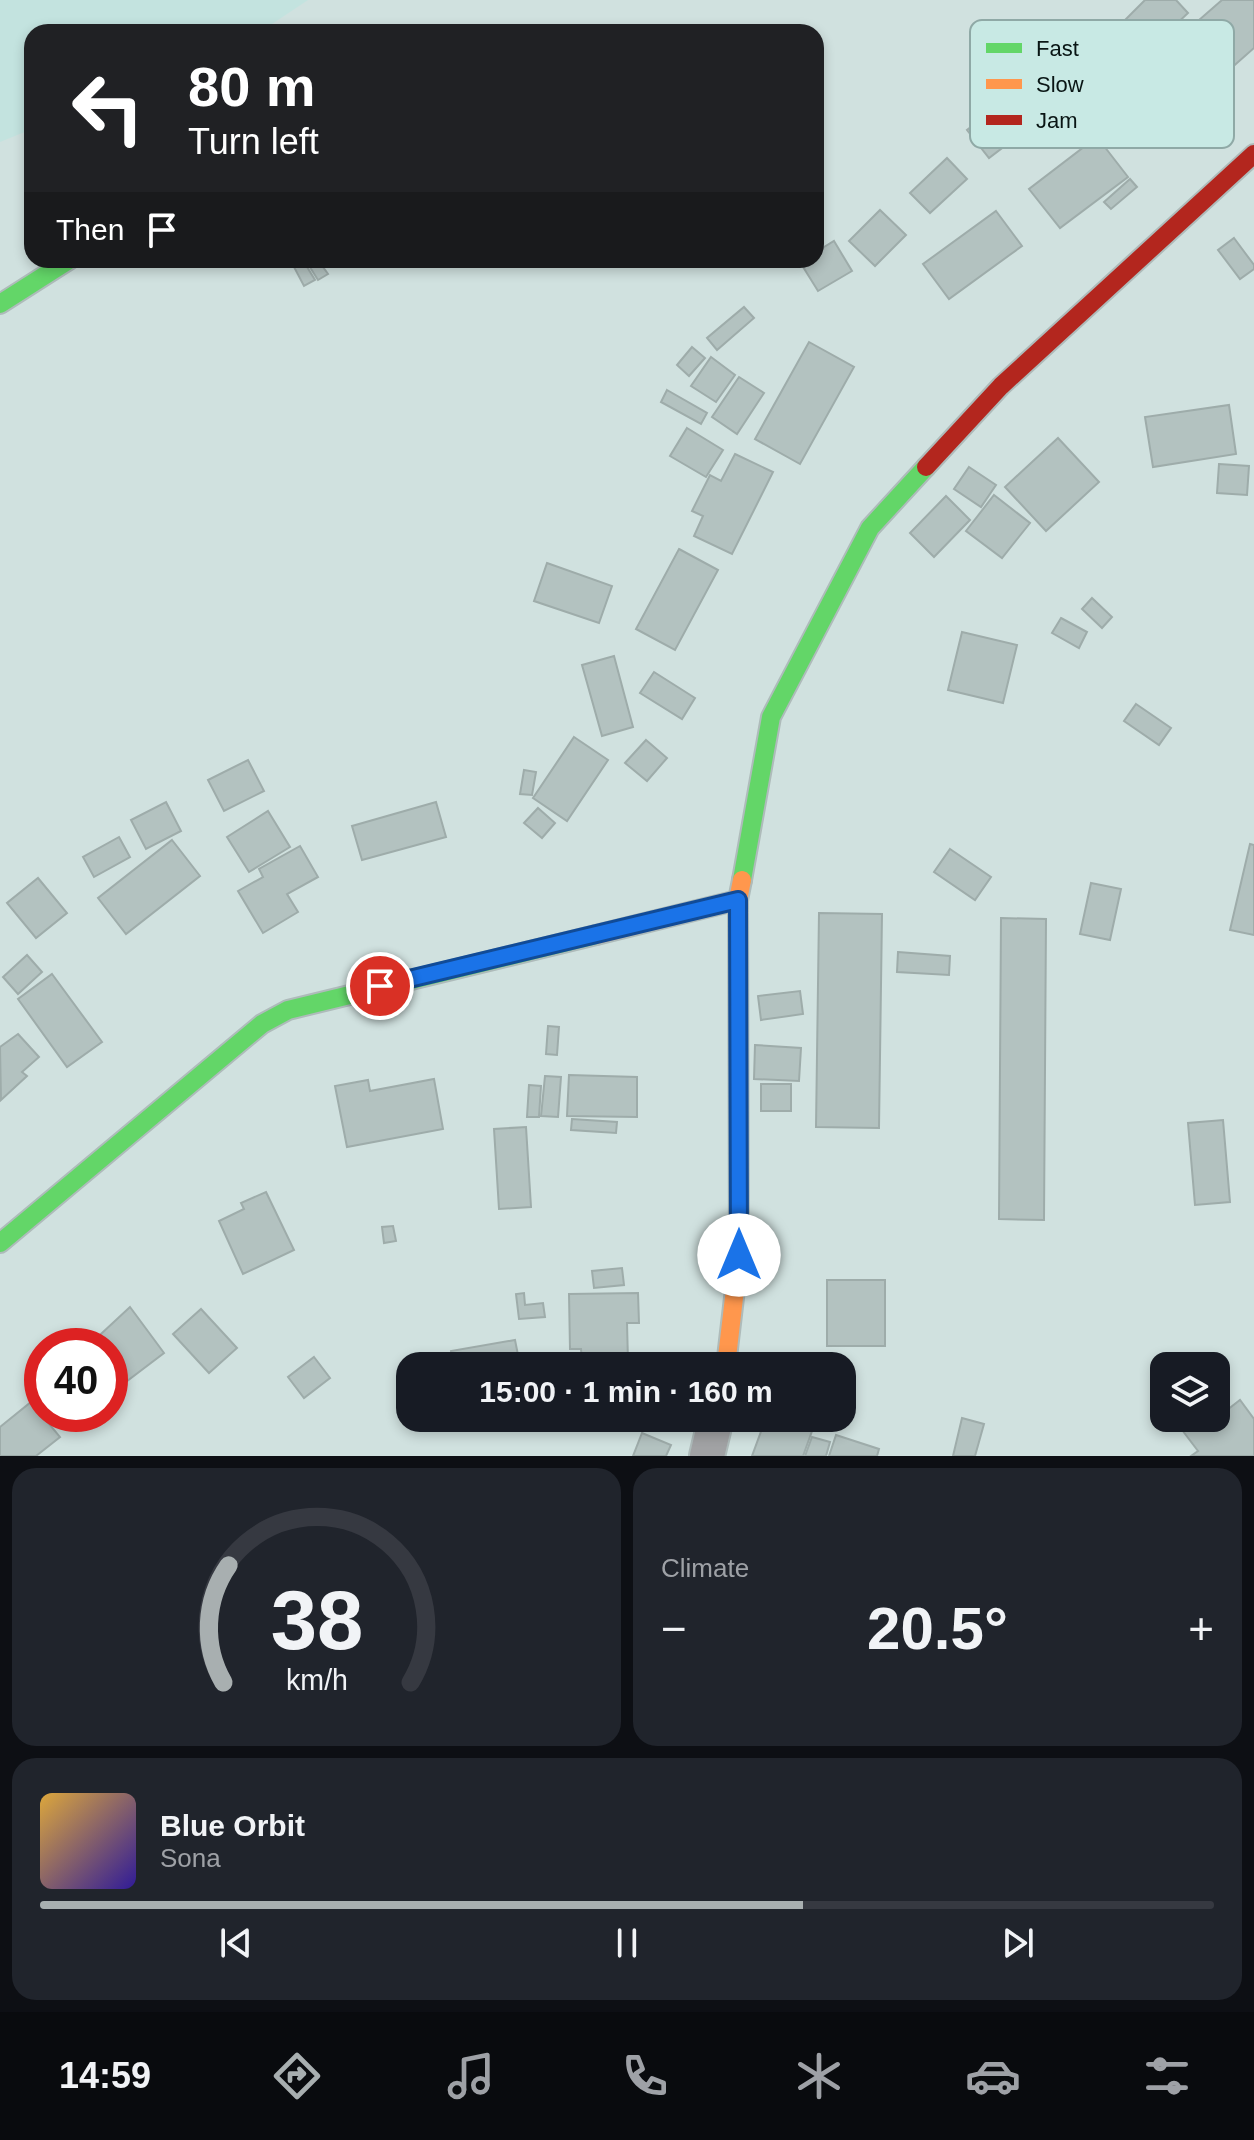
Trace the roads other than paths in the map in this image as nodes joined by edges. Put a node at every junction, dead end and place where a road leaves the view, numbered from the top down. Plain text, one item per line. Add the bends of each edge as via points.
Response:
1 (1254, 154) edge
2 (56, 268) edge
3 (0, 304) edge
4 (738, 900) junction
5 (0, 1243) edge
6 (728, 1352) edge
7 (713, 1432) edge
8 (707, 1456) edge

1 - 4 street via 1001,386 870,528 771,717
2 - 3 street
4 - 5 street via 288,1010 262,1024
4 - 6 street via 739,1255
7 - 8 street

